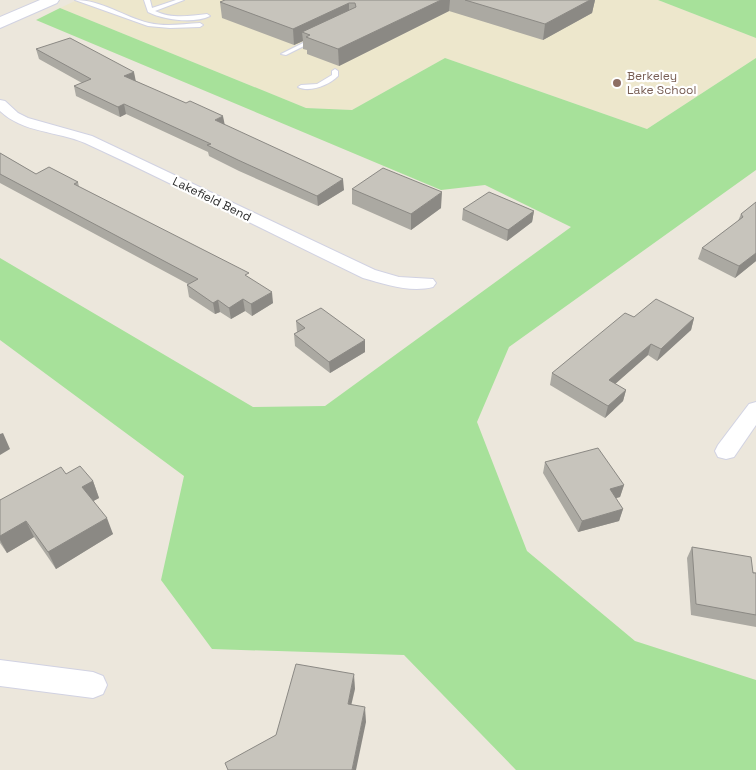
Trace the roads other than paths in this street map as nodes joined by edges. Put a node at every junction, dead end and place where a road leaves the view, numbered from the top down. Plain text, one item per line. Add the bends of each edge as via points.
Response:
1 (52, 0) edge
2 (78, 0) edge
3 (146, 0) edge
4 (181, 0) edge
5 (150, 11) junction
6 (207, 16) dead end
7 (0, 23) edge
8 (143, 23) junction
9 (200, 25) dead end
10 (152, 31) dead end
11 (318, 37) edge
12 (284, 54) dead end
13 (335, 71) edge
14 (301, 87) dead end
15 (0, 104) edge
16 (428, 284) dead end
17 (756, 409) edge
18 (726, 451) dead end
19 (0, 673) edge
20 (93, 685) dead end

1 - 7 street
2 - 8 lane
3 - 5 lane
4 - 5 lane
5 - 6 lane via 171,18
8 - 9 lane via 177,27
8 - 10 lane
11 - 12 lane
13 - 14 lane via 335,76 327,83
15 - 16 street, Lakefield Bend via 13,116 87,139 369,274 399,282
17 - 18 street
19 - 20 street

